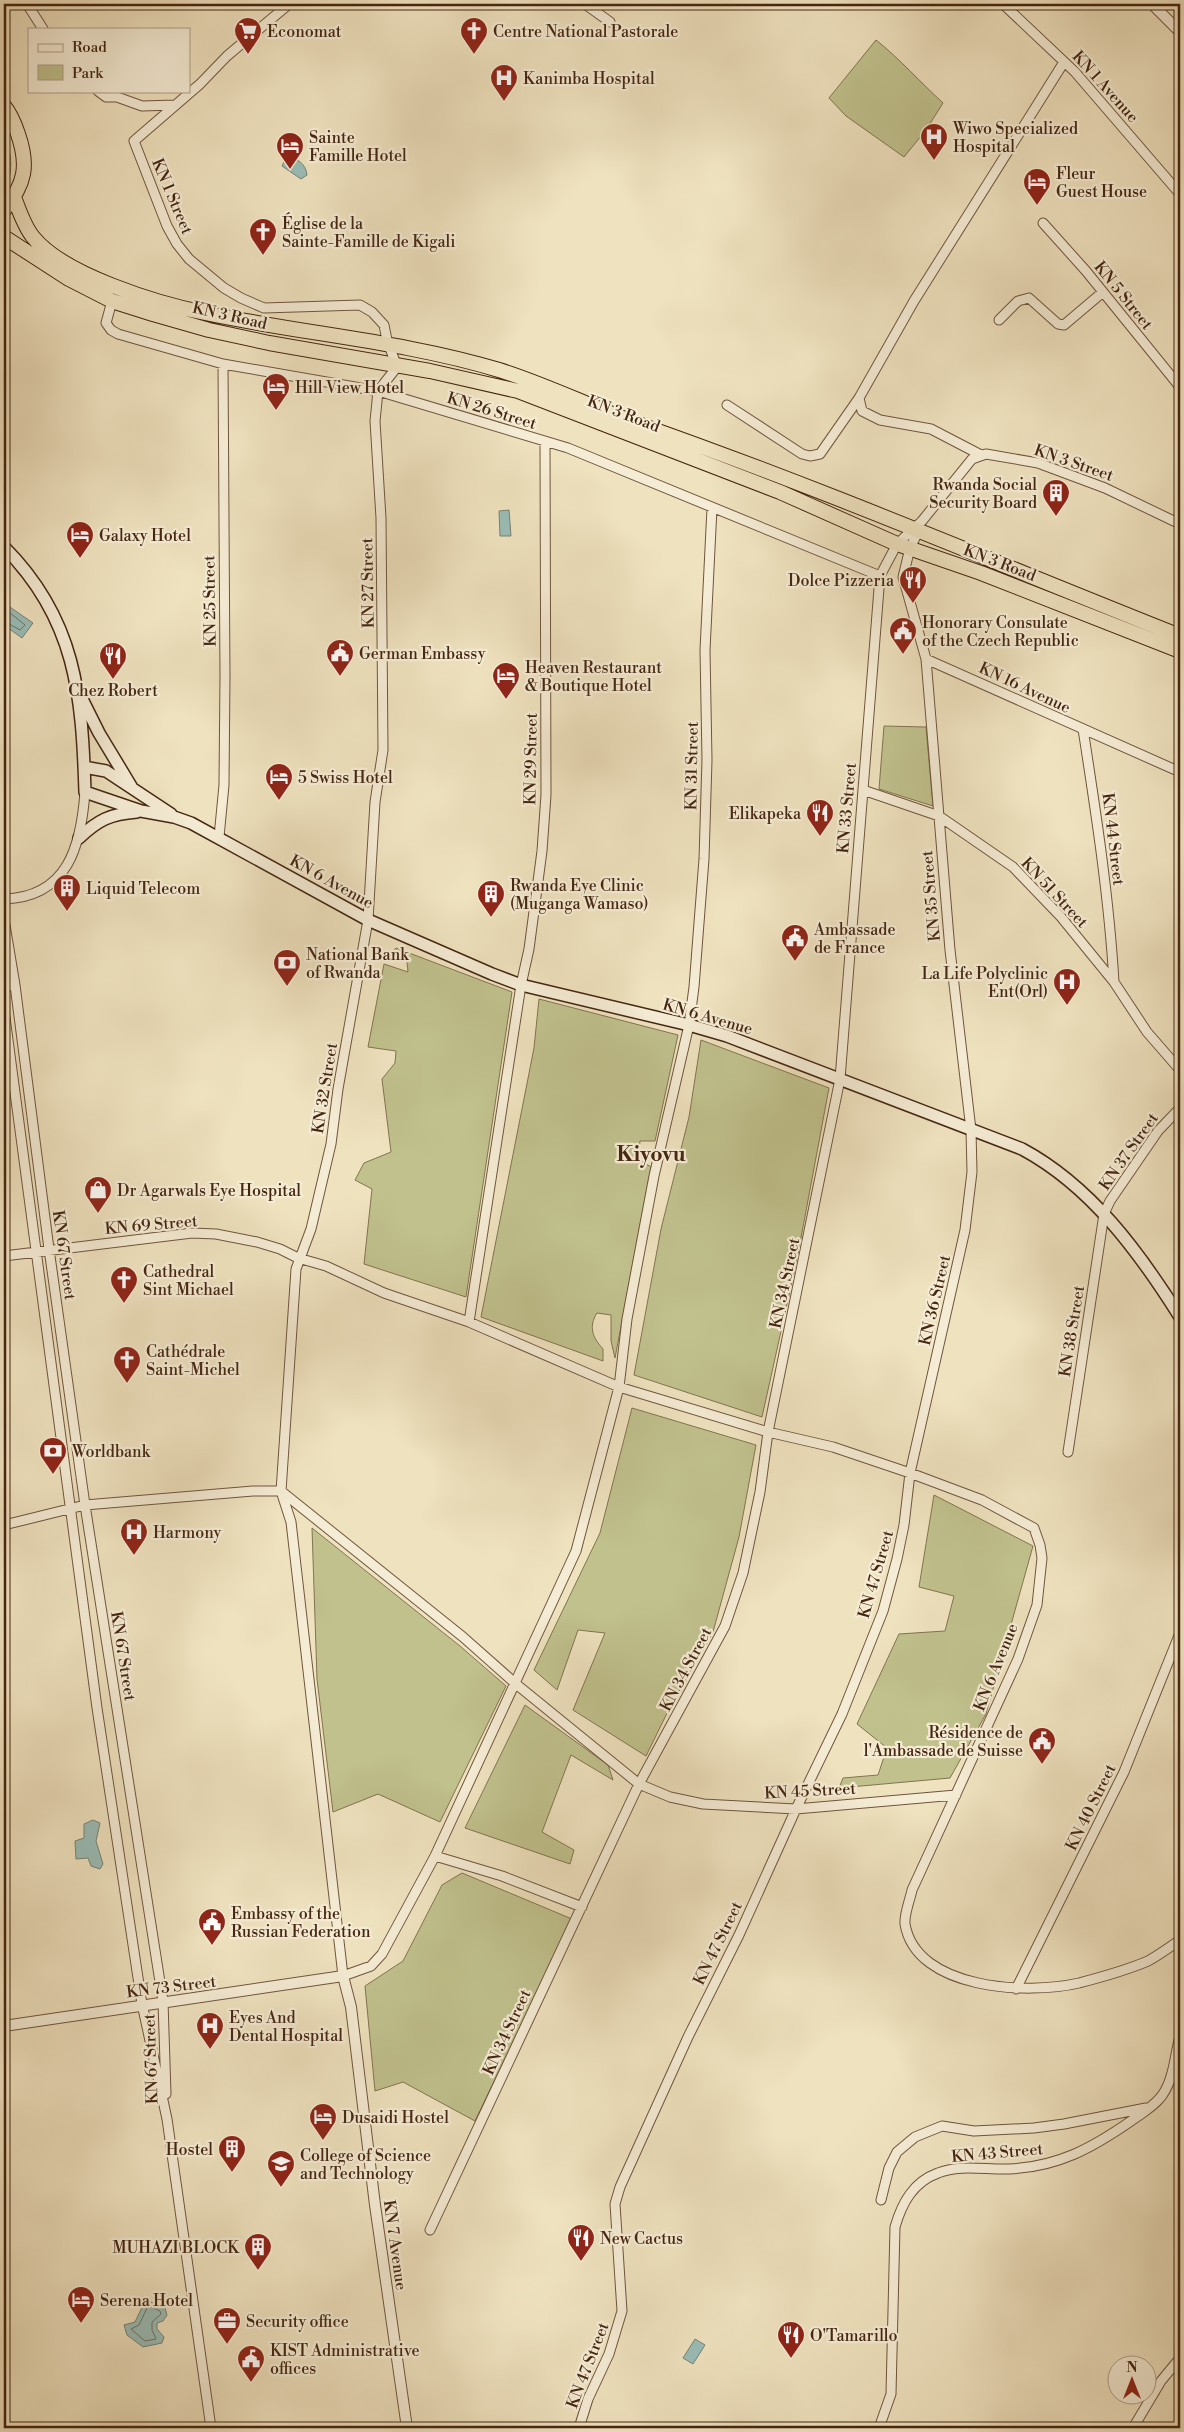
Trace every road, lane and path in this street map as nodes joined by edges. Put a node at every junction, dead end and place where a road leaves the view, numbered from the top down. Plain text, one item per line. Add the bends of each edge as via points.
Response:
1 (27, 4) edge
2 (289, 4) edge
3 (585, 4) edge
4 (1003, 4) edge
5 (1152, 4) edge
6 (610, 22) dead end
7 (42, 28) edge
8 (1180, 32) edge
9 (1064, 62) junction
10 (99, 92) edge
11 (175, 104) junction
12 (4, 106) edge
13 (1180, 194) edge
14 (14, 197) junction
15 (4, 210) edge
16 (1043, 223) dead end
17 (4, 237) edge
18 (1103, 292) junction
19 (112, 301) junction
20 (999, 320) dead end
21 (388, 344) junction
22 (223, 364) junction
23 (397, 367) junction
24 (1180, 387) edge
25 (378, 391) junction
26 (859, 398) junction
27 (727, 405) dead end
28 (545, 441) junction
29 (981, 454) junction
30 (712, 508) junction
31 (1180, 524) edge
32 (918, 527) junction
33 (904, 546) junction
34 (4, 547) edge
35 (880, 576) junction
36 (1180, 636) edge
37 (1180, 651) edge
38 (926, 659) junction
39 (78, 692) junction
40 (1083, 729) junction
41 (84, 767) junction
42 (1180, 772) edge
43 (131, 786) junction
44 (863, 790) junction
45 (85, 792) junction
46 (141, 811) junction
47 (939, 816) junction
48 (174, 817) junction
49 (219, 837) junction
50 (79, 838) junction
51 (4, 899) edge
52 (4, 919) edge
53 (368, 920) junction
54 (1114, 982) junction
55 (15, 985) junction
56 (521, 985) junction
57 (4, 986) edge
58 (4, 1010) edge
59 (689, 1025) junction
60 (1180, 1070) edge
61 (840, 1079) junction
62 (1180, 1108) edge
63 (971, 1130) junction
64 (1104, 1214) junction
65 (49, 1249) junction
66 (36, 1251) junction
67 (4, 1256) edge
68 (298, 1258) junction
69 (1180, 1317) edge
70 (469, 1322) junction
71 (619, 1387) junction
72 (768, 1432) junction
73 (1068, 1452) dead end
74 (910, 1473) junction
75 (281, 1491) junction
76 (85, 1505) junction
77 (69, 1508) junction
78 (4, 1525) edge
79 (1180, 1633) edge
80 (516, 1684) junction
81 (639, 1784) junction
82 (956, 1795) junction
83 (796, 1809) junction
84 (436, 1856) junction
85 (582, 1907) junction
86 (1180, 1940) edge
87 (343, 1976) junction
88 (1016, 1989) junction
89 (163, 2001) junction
90 (142, 2004) junction
91 (4, 2026) edge
92 (1180, 2036) edge
93 (1154, 2107) junction
94 (167, 2119) junction
95 (881, 2200) dead end
96 (430, 2230) dead end
97 (1180, 2358) edge
98 (881, 2426) edge
99 (211, 2428) edge
100 (407, 2428) edge
101 (579, 2428) edge
102 (1133, 2428) edge

1 - 7 street
2 - 11 street, KN 1 Street
3 - 6 street
4 - 9 street, KN 1 Avenue
5 - 8 street
9 - 13 street, KN 1 Avenue
9 - 26 street via 914,301
10 - 11 street via 106,97 117,97 142,106
11 - 21 street, KN 1 Street via 134,141 166,226 189,259 224,288 264,308 360,305 384,325
12 - 14 highway via 16,129 25,165
14 - 15 highway
14 - 21 highway, KN 3 Road via 33,237 48,252 126,290 190,310 262,325
16 - 18 street, KN 5 Street
17 - 19 highway, KN 3 Road via 69,279
18 - 20 street via 1064,324 1058,324 1029,298 1018,301
18 - 24 street, KN 5 Street
19 - 22 street, KN 26 Street via 106,318 111,330
19 - 23 highway, KN 3 Road via 209,330
21 - 23 street
21 - 32 highway, KN 3 Road via 442,355 527,380
22 - 25 street, KN 26 Street
22 - 49 street, KN 25 Street via 225,676 224,785
23 - 25 street
23 - 33 highway, KN 3 Road via 430,371 518,392 780,492
25 - 28 street, KN 26 Street
25 - 53 street, KN 27 Street via 375,421 381,518 383,750 375,802
26 - 27 street via 820,454 810,456
26 - 29 street, KN 3 Street via 862,411 880,420 931,429
28 - 30 street, KN 26 Street via 585,454
28 - 56 street, KN 29 Street via 546,795 531,939
29 - 31 street, KN 3 Street via 1038,463 1105,488
29 - 32 street via 972,459
30 - 35 street, KN 26 Street
30 - 59 street, KN 31 Street via 705,650 707,760 704,859
32 - 33 street
32 - 33 street
32 - 36 highway, KN 3 Road
33 - 35 street, KN 33 Street
33 - 37 highway, KN 3 Road
33 - 38 street via 904,587
34 - 39 main road via 40,589 52,609 68,646
35 - 44 street, KN 33 Street
38 - 40 street, KN 16 Avenue
38 - 47 street, KN 35 Street
39 - 41 main road
39 - 43 main road
40 - 42 street, KN 16 Avenue
40 - 54 street, KN 44 Street via 1112,943
41 - 43 main road, KN 6 Avenue via 106,771
41 - 45 main road
43 - 48 main road, KN 6 Avenue
44 - 47 street, KN 51 Street
44 - 61 street, KN 33 Street
45 - 46 main road, KN 6 Avenue
45 - 50 street
46 - 48 main road, KN 6 Avenue
46 - 50 main road via 108,816
47 - 54 street, KN 51 Street via 1013,867 1061,917
47 - 63 street, KN 35 Street via 950,950
48 - 49 main road, KN 6 Avenue
49 - 53 main road, KN 6 Avenue
50 - 51 street via 65,870 53,882 29,896
52 - 55 street, KN 67 Street
53 - 56 main road, KN 6 Avenue
53 - 68 street, KN 32 Street via 331,1144 311,1229
54 - 60 street, KN 51 Street via 1147,1032
55 - 57 street
55 - 65 street, KN 67 Street
56 - 59 main road, KN 6 Avenue
56 - 70 street, KN 29 Street
58 - 66 street, KN 67 Street
59 - 61 main road, KN 6 Avenue
59 - 71 street, KN 31 Street via 654,1176 627,1319
61 - 63 main road, KN 6 Avenue
61 - 72 street, KN 34 Street
62 - 64 street, KN 37 Street via 1158,1131
63 - 64 main road, KN 6 Avenue via 1047,1162
63 - 74 street, KN 36 Street via 972,1172 965,1230
64 - 69 main road, KN 6 Avenue via 1159,1284
64 - 73 street, KN 38 Street
65 - 66 street, KN 69 Street
65 - 68 street, KN 69 Street via 216,1234 257,1242
65 - 76 street, KN 67 Street
66 - 67 street, KN 69 Street
66 - 77 street, KN 67 Street
68 - 70 street, KN 69 Street via 326,1266 384,1293
68 - 75 street, KN 32 Street
70 - 71 street, KN 6 Avenue
71 - 72 street, KN 6 Avenue
71 - 80 street, KN 31 Street via 576,1551
72 - 74 street, KN 6 Avenue via 833,1447
72 - 81 street, KN 34 Street via 760,1492 743,1573 725,1626
74 - 82 street, KN 6 Avenue via 982,1500 1034,1528 1042,1558 1036,1605 1018,1660
74 - 83 street, KN 47 Street via 904,1525 883,1611 842,1714
75 - 76 street
75 - 80 street, KN 45 Street via 464,1637
75 - 87 street via 291,1522
76 - 77 street
76 - 89 street, KN 67 Street
77 - 78 street
77 - 90 street, KN 67 Street
79 - 88 street, KN 40 Street via 1124,1772
80 - 81 street, KN 45 Street
80 - 84 street, KN 31 Street
81 - 83 street, KN 45 Street via 670,1797 703,1804
81 - 85 street, KN 34 Street
82 - 83 street, KN 45 Street
82 - 88 street, KN 6 Avenue via 912,1890 905,1923 915,1951 946,1972 974,1982
83 - 101 street, KN 47 Street via 620,2187 615,2204 622,2311 610,2354 588,2399
84 - 85 street via 502,1876
84 - 87 street, KN 31 Street via 382,1954 371,1966
85 - 96 street, KN 34 Street
86 - 88 street, KN 6 Avenue via 1148,1960 1102,1976 1057,1987
87 - 89 street, KN 73 Street
87 - 100 street, KN 7 Avenue via 351,2007
89 - 90 street, KN 73 Street
89 - 94 street, KN 67 Street
90 - 91 street, KN 73 Street
90 - 94 street, KN 67 Street
92 - 93 street, KN 43 Street via 1170,2076
93 - 95 street via 1034,2128 974,2131 942,2126 915,2137 897,2152 889,2168
93 - 98 street, KN 43 Street via 1073,2156 1010,2169 938,2172 922,2180 911,2191 901,2207 895,2227 891,2394
94 - 99 street
97 - 102 street via 1161,2381

